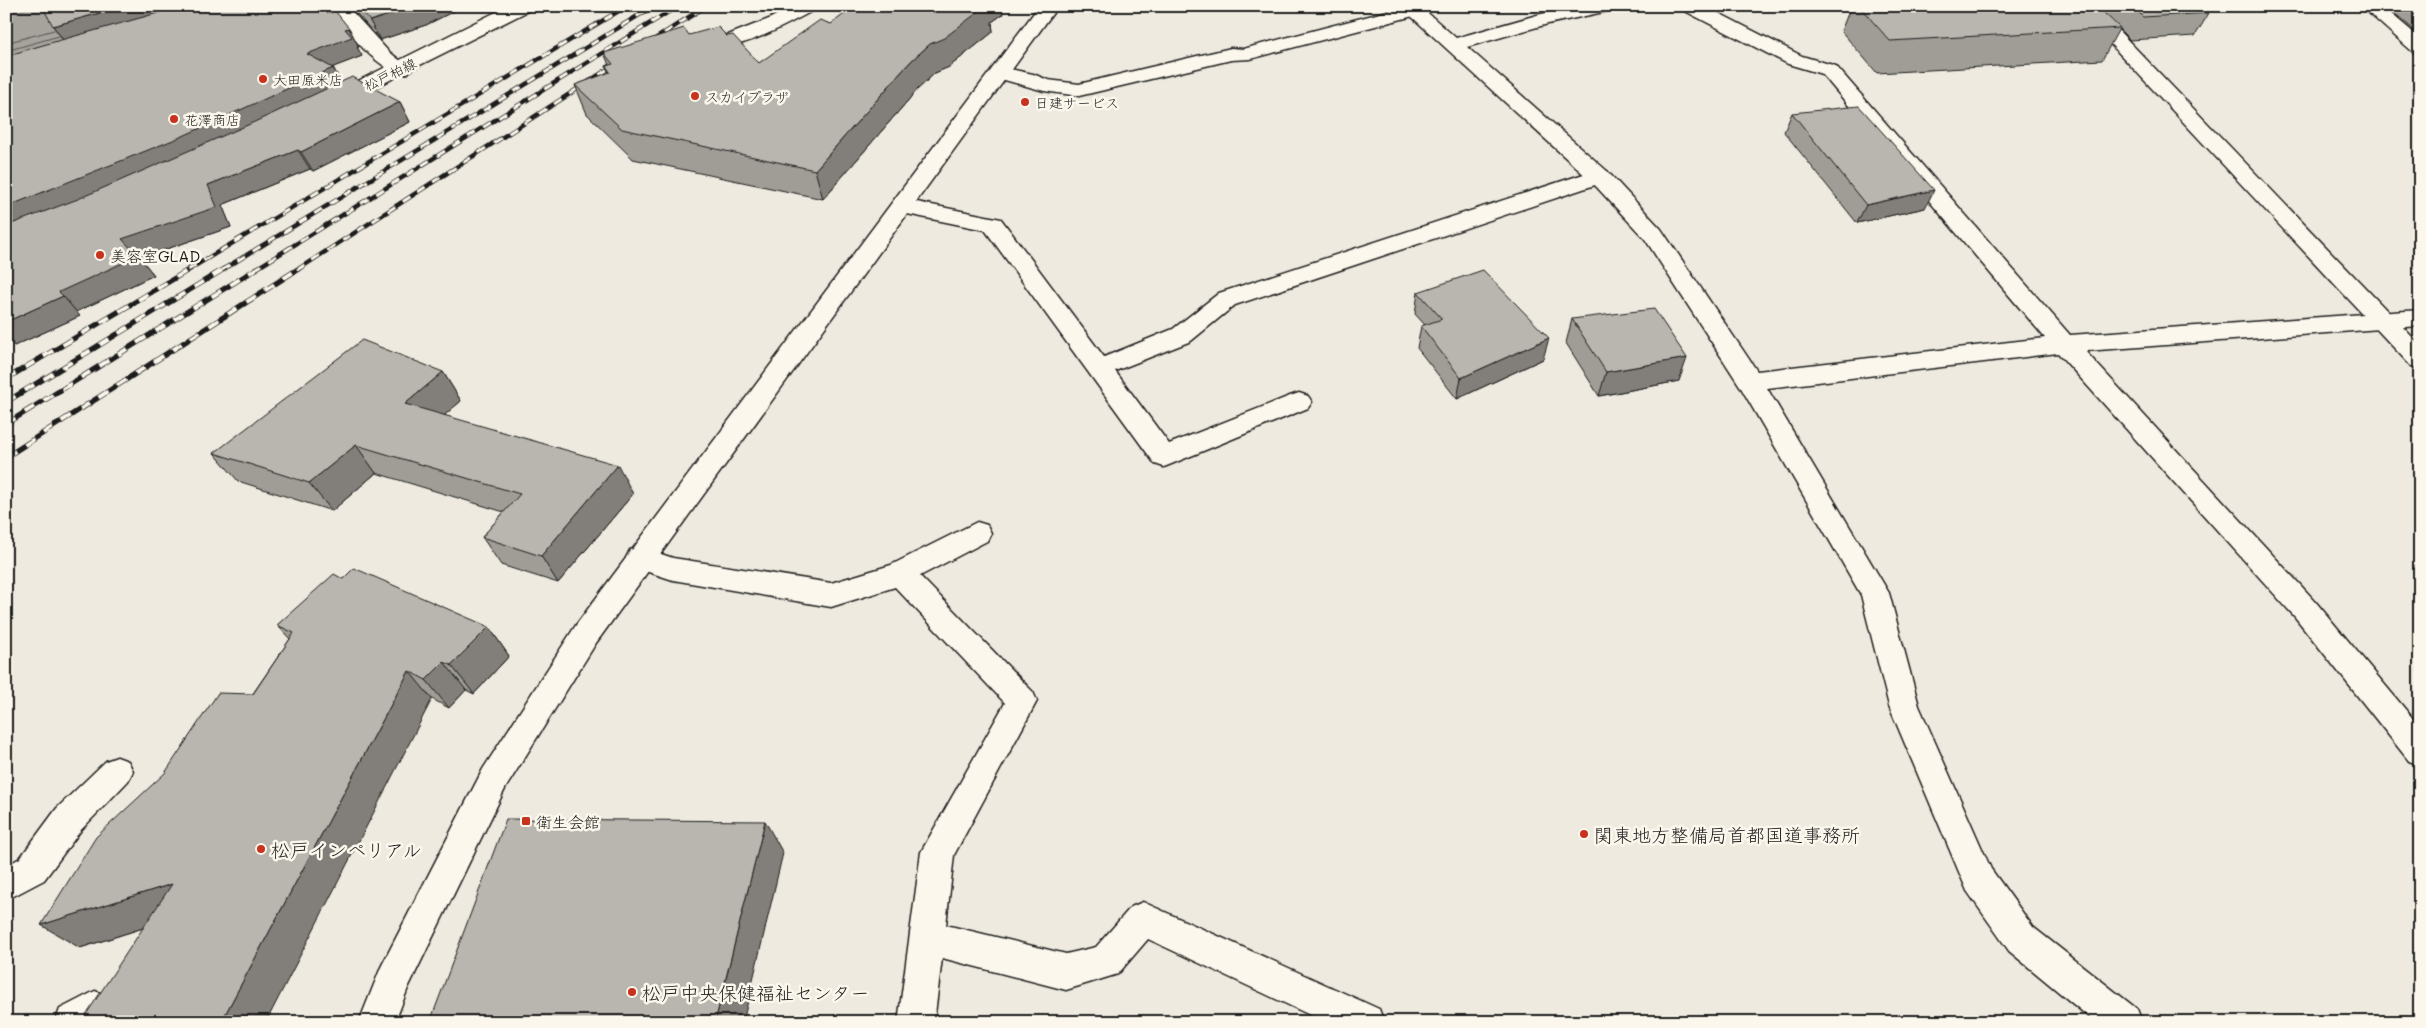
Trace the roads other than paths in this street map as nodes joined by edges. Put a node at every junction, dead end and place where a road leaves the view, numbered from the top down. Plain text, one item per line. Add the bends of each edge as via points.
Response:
1 (337, 6) edge
2 (523, 6) edge
3 (807, 6) edge
4 (1049, 6) edge
5 (1606, 6) edge
6 (1690, 6) edge
7 (2084, 6) edge
8 (2370, 6) edge
9 (1412, 8) edge
10 (730, 41) edge
11 (1454, 45) junction
12 (2420, 48) edge
13 (401, 69) junction
14 (1001, 73) junction
15 (319, 108) edge
16 (1599, 176) junction
17 (902, 206) junction
18 (2420, 318) edge
19 (2381, 320) junction
20 (2064, 344) junction
21 (2420, 360) edge
22 (1099, 368) junction
23 (1750, 382) junction
24 (1299, 402) dead end
25 (977, 533) dead end
26 (640, 558) junction
27 (900, 574) junction
28 (2420, 751) edge
29 (118, 771) dead end
30 (6, 884) edge
31 (928, 937) junction
32 (377, 1022) edge
33 (916, 1022) edge
34 (1366, 1022) edge
35 (2124, 1022) edge

1 - 13 street via 381,56
2 - 13 street, 松戸柏線
3 - 10 street via 776,23
4 - 14 street
5 - 11 street
6 - 20 street via 1795,60 1829,70
7 - 19 street
8 - 12 street
9 - 11 street
9 - 14 street via 1244,55 1231,54 1079,90 1044,85
11 - 16 street
13 - 15 street, 松戸柏線
14 - 17 street
16 - 22 street via 1227,299 1182,335
16 - 23 street via 1653,234
17 - 22 street via 992,224
17 - 26 street
18 - 19 street
19 - 20 street
19 - 21 street
20 - 23 street
20 - 28 street via 2305,609
22 - 24 street via 1164,457
23 - 35 street via 1875,593 1904,706 1979,880 2021,939
25 - 27 street
26 - 27 street via 673,569 830,595
26 - 32 street via 586,634 494,779 394,979
27 - 31 street via 1022,701 938,852
29 - 30 street via 69,819 32,869
31 - 33 street
31 - 34 street via 1066,972 1106,962 1143,920

